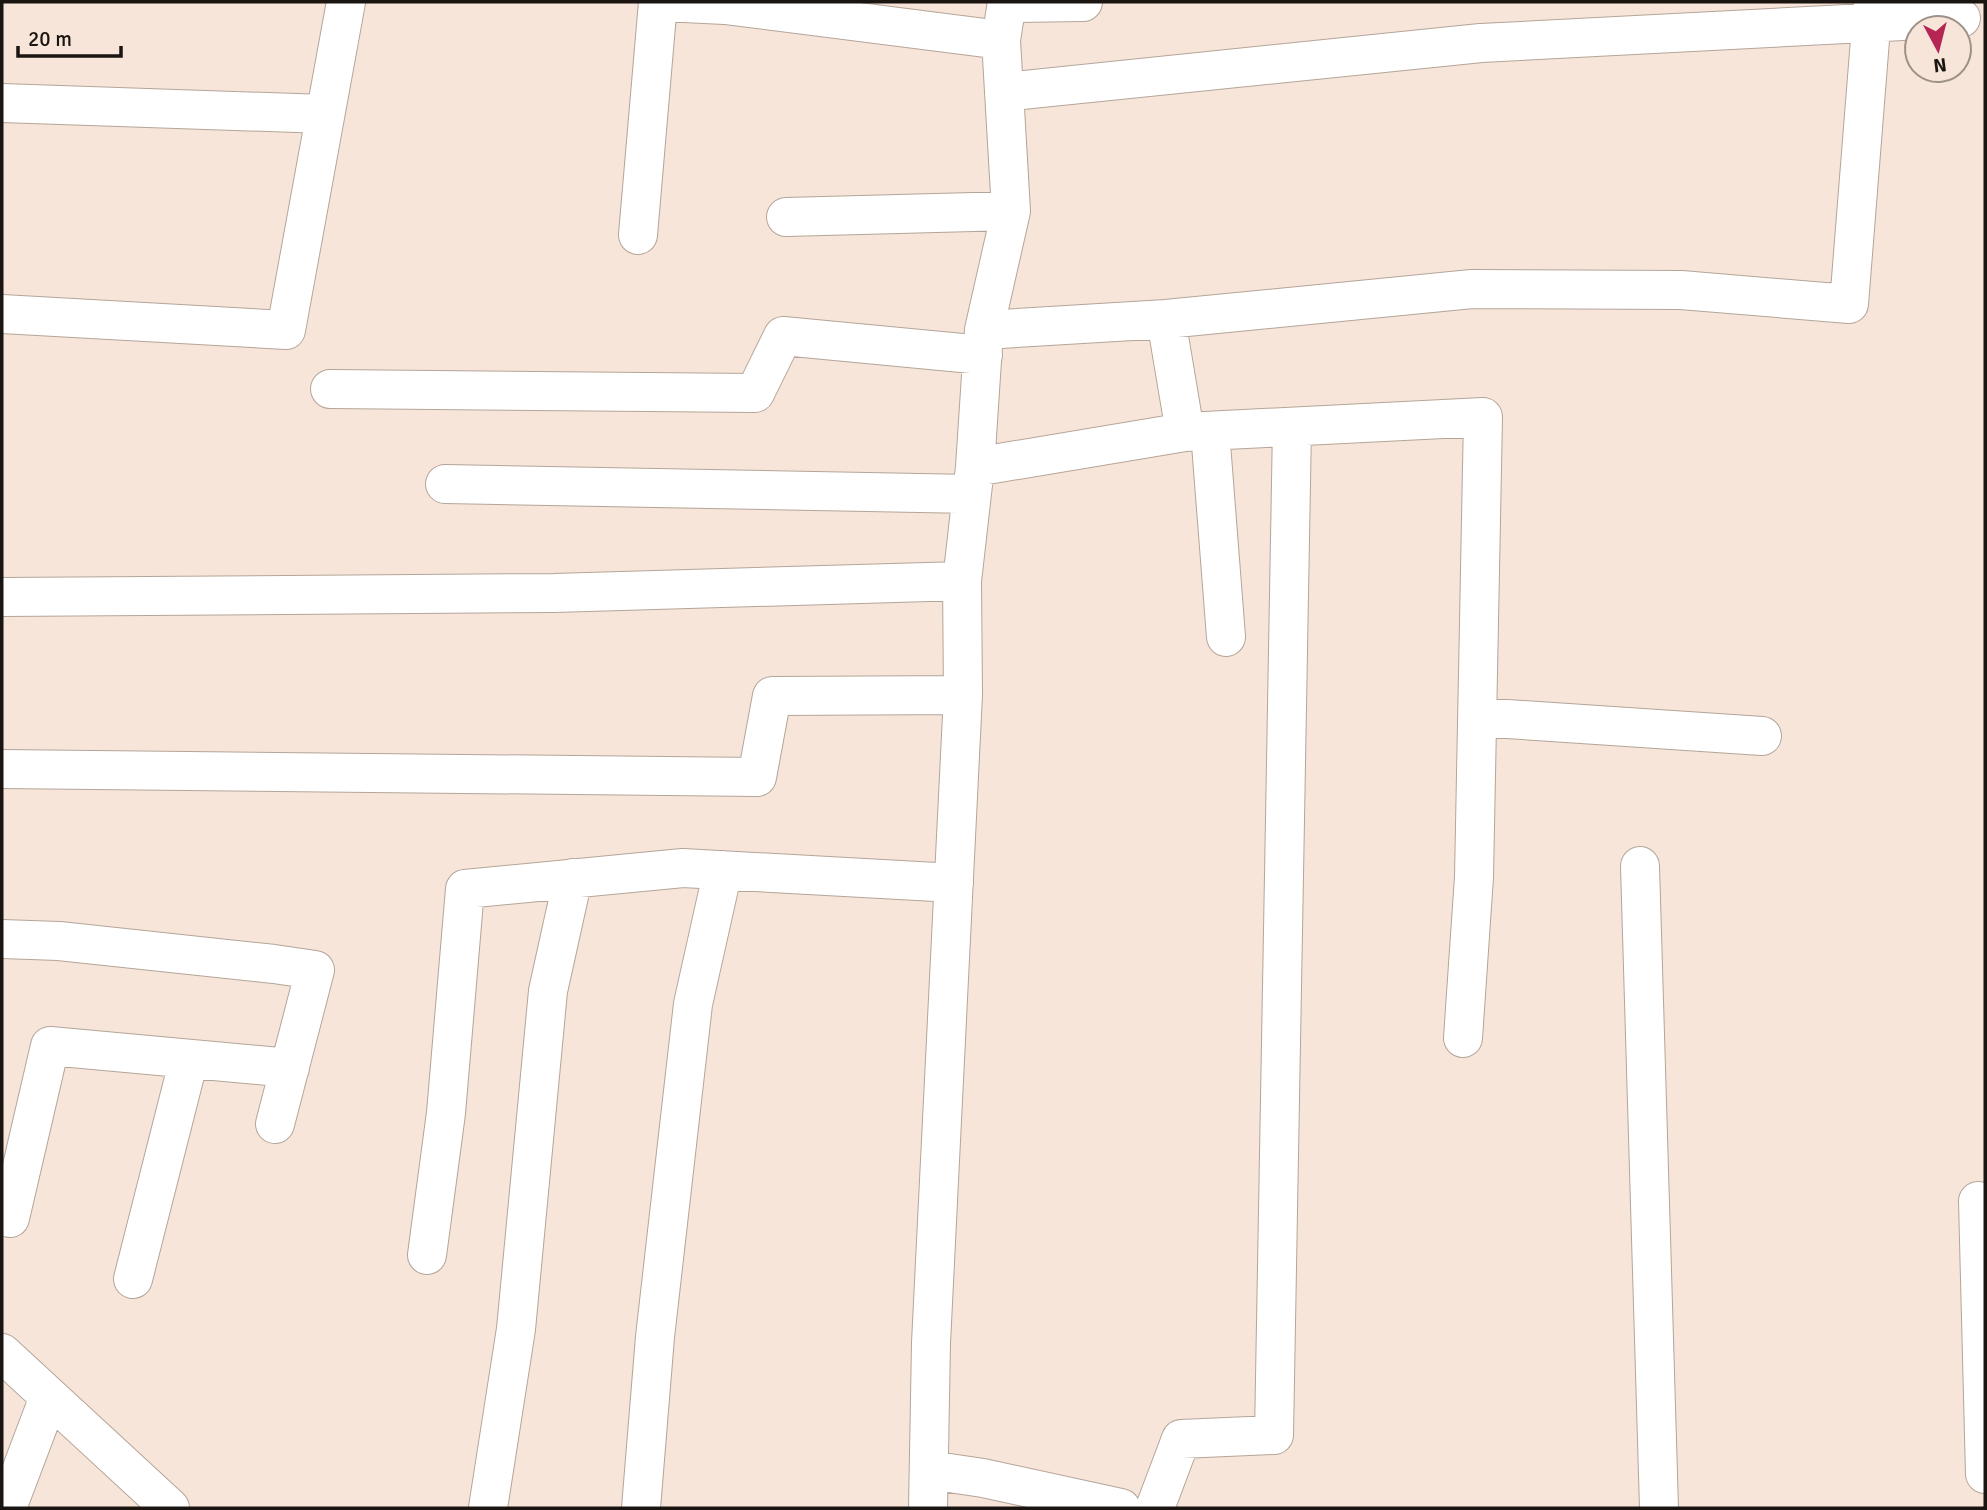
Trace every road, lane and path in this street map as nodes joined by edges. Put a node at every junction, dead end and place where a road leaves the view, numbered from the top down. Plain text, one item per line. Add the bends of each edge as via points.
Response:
1 (346, 2) edge
2 (660, 2) edge
3 (1083, 2) edge
4 (1007, 3) edge
5 (1873, 12) edge
6 (1903, 14) edge
7 (1001, 40) junction
8 (1004, 92) junction
9 (2, 103) edge
10 (325, 114) junction
11 (1011, 211) junction
12 (786, 217) dead end
13 (639, 235) dead end
14 (2, 314) edge
15 (1166, 319) junction
16 (984, 343) junction
17 (330, 388) dead end
18 (1292, 427) junction
19 (1197, 432) junction
20 (974, 481) junction
21 (445, 484) dead end
22 (962, 581) junction
23 (2, 597) edge
24 (1226, 637) dead end
25 (963, 695) junction
26 (1477, 717) junction
27 (1762, 736) dead end
28 (2, 769) edge
29 (1640, 866) dead end
30 (723, 870) junction
31 (573, 878) junction
32 (954, 883) junction
33 (2, 939) edge
34 (1463, 1038) dead end
35 (189, 1059) junction
36 (290, 1068) junction
37 (275, 1124) dead end
38 (1979, 1201) dead end
39 (10, 1219) dead end
40 (427, 1255) dead end
41 (134, 1279) dead end
42 (2, 1353) edge
43 (49, 1396) junction
44 (929, 1470) junction
45 (1985, 1474) edge
46 (7, 1508) edge
47 (170, 1508) edge
48 (488, 1508) edge
49 (641, 1508) edge
50 (929, 1508) edge
51 (1121, 1508) edge
52 (1155, 1508) edge
53 (1659, 1508) edge

1 - 10 street
2 - 7 street via 726,5
2 - 13 street
3 - 4 street
4 - 7 street
5 - 6 street
5 - 8 street via 1481,44
5 - 15 street via 1849,304 1681,290 1472,289
7 - 8 street
8 - 11 street
9 - 10 street
10 - 14 street via 286,330
11 - 12 street
11 - 16 street
15 - 16 street
15 - 19 street
16 - 17 street via 783,336 755,393
16 - 20 street
18 - 19 street
18 - 26 street via 1483,416
18 - 52 street via 1274,1435 1181,1439
19 - 20 street
19 - 24 street
20 - 21 street
20 - 22 street
22 - 23 street via 554,593
22 - 25 street
25 - 28 street via 772,696 757,777
25 - 32 street
26 - 27 street
26 - 34 street via 1474,877
29 - 53 street
30 - 31 street
30 - 32 street
30 - 49 street via 693,1004 654,1337
31 - 40 street via 465,889 446,1113
31 - 48 street via 548,991 516,1329
32 - 44 street
33 - 36 street via 60,941 315,970
35 - 36 street
35 - 39 street via 50,1046
35 - 41 street
36 - 37 street
38 - 45 street
42 - 43 street
43 - 46 street
43 - 47 street
44 - 50 street
44 - 51 street

